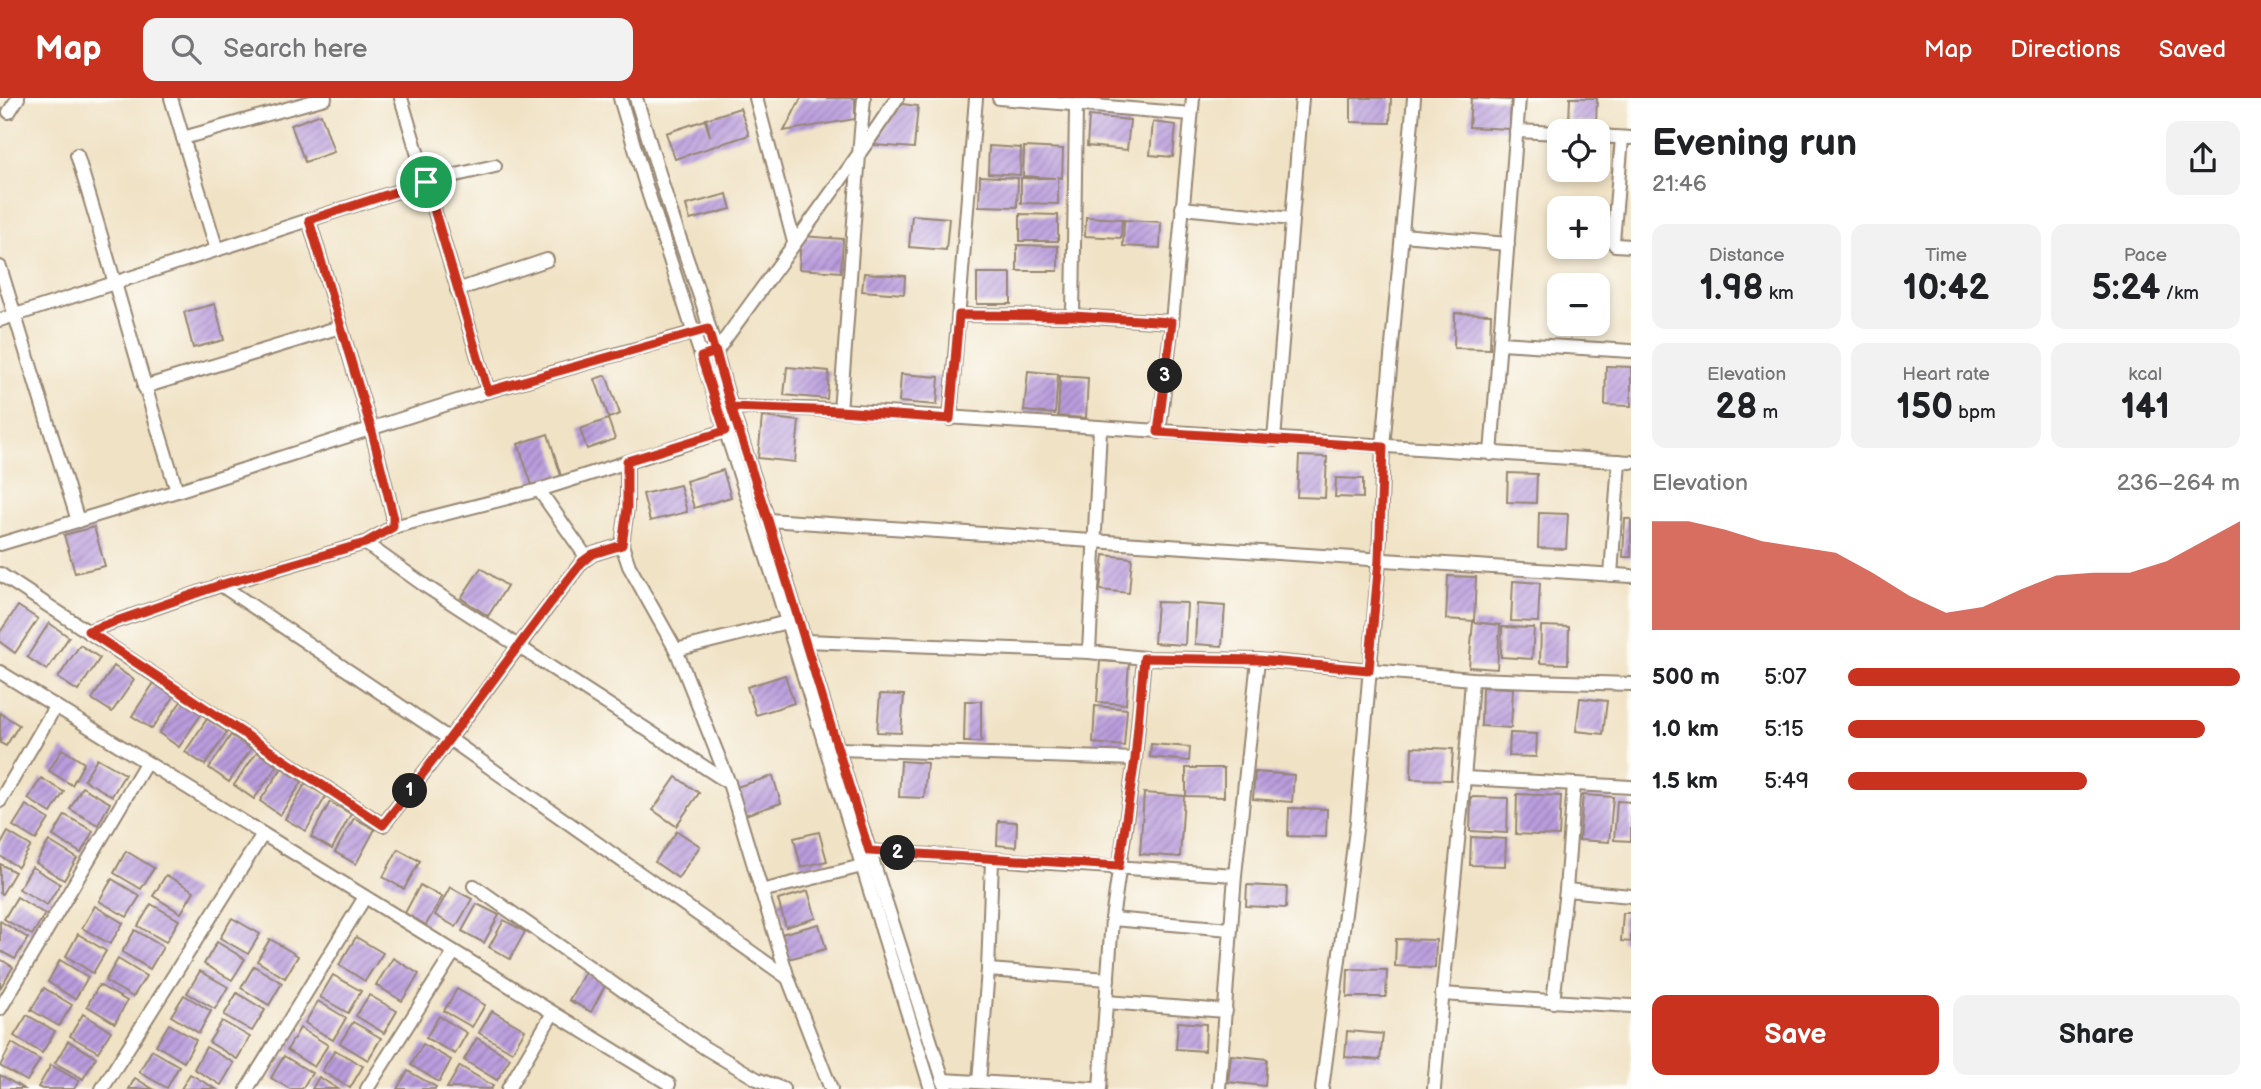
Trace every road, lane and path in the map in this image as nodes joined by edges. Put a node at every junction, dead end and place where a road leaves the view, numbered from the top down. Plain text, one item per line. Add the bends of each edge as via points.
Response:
1 (18, 98) edge
2 (171, 98) edge
3 (326, 98) edge
4 (401, 98) edge
5 (620, 98) edge
6 (636, 98) edge
7 (756, 98) edge
8 (864, 98) edge
9 (897, 98) edge
10 (976, 98) edge
11 (999, 98) edge
12 (1193, 98) edge
13 (1302, 98) edge
14 (1414, 98) edge
15 (1519, 98) edge
16 (294, 103) edge
17 (1076, 106) junction
18 (9, 112) dead end
19 (1191, 114) junction
20 (1517, 131) junction
21 (1547, 133) edge
22 (183, 138) junction
23 (1626, 138) edge
24 (76, 155) dead end
25 (859, 156) junction
26 (495, 166) dead end
27 (426, 182) junction
28 (1182, 208) junction
29 (1292, 219) junction
30 (309, 220) junction
31 (1402, 236) junction
32 (794, 242) junction
33 (1508, 244) junction
34 (1631, 246) edge
35 (217, 250) junction
36 (547, 260) dead end
37 (0, 267) edge
38 (116, 282) junction
39 (457, 290) junction
40 (15, 315) junction
41 (959, 315) junction
42 (1073, 316) junction
43 (0, 320) edge
44 (1172, 322) junction
45 (340, 327) junction
46 (708, 329) junction
47 (694, 333) junction
48 (1500, 343) junction
49 (1631, 351) edge
50 (716, 352) junction
51 (701, 357) junction
52 (144, 387) junction
53 (488, 391) junction
54 (731, 407) junction
55 (840, 411) junction
56 (950, 419) junction
57 (371, 428) junction
58 (1100, 429) junction
59 (725, 431) junction
60 (1158, 432) junction
61 (1274, 440) junction
62 (1383, 447) junction
63 (1491, 454) junction
64 (627, 461) junction
65 (1625, 462) edge
66 (538, 489) junction
67 (177, 491) junction
68 (768, 520) junction
69 (78, 521) junction
70 (393, 527) junction
71 (1094, 541) junction
72 (365, 543) junction
73 (0, 544) edge
74 (622, 545) junction
75 (587, 558) junction
76 (1379, 560) junction
77 (0, 574) edge
78 (1611, 575) junction
79 (1631, 576) edge
80 (220, 585) junction
81 (787, 622) junction
82 (88, 631) junction
83 (805, 641) junction
84 (517, 646) junction
85 (676, 650) junction
86 (1089, 652) junction
87 (1144, 658) junction
88 (1258, 660) junction
89 (1369, 670) junction
90 (0, 672) edge
91 (1472, 679) junction
92 (1631, 684) edge
93 (55, 707) junction
94 (451, 740) junction
95 (839, 749) junction
96 (1135, 759) junction
97 (146, 763) junction
98 (1465, 778) junction
99 (729, 783) junction
100 (1574, 784) junction
101 (1631, 787) edge
102 (0, 801) edge
103 (263, 834) junction
104 (869, 851) junction
105 (992, 860) junction
106 (862, 866) junction
107 (1119, 866) junction
108 (1235, 875) junction
109 (474, 886) dead end
110 (1566, 890) junction
111 (761, 891) junction
112 (1631, 895) edge
113 (365, 897) junction
114 (1112, 919) junction
115 (1230, 929) junction
116 (454, 952) junction
117 (988, 970) junction
118 (788, 978) junction
119 (1108, 979) junction
120 (1442, 994) junction
121 (1106, 1002) junction
122 (1553, 1002) junction
123 (1631, 1006) edge
124 (0, 1009) edge
125 (1226, 1011) junction
126 (553, 1013) junction
127 (979, 1083) junction
128 (669, 1084) dead end
129 (945, 1085) edge
130 (102, 1089) edge
131 (247, 1089) edge
132 (367, 1089) edge
133 (508, 1089) edge
134 (783, 1089) edge
135 (831, 1089) edge
136 (931, 1089) edge
137 (1094, 1089) edge
138 (1100, 1089) edge
139 (1219, 1089) edge
140 (1322, 1089) edge
141 (1434, 1089) edge

1 - 18 street
2 - 22 street
3 - 16 street
4 - 27 street
5 - 47 street
6 - 46 street
7 - 32 street
8 - 25 street
9 - 25 street
10 - 41 street
11 - 17 street
12 - 19 street
13 - 29 street
14 - 31 street
15 - 20 street
16 - 22 street
17 - 19 street
17 - 42 street
19 - 28 street
20 - 21 street
20 - 33 street
22 - 35 street
23 - 34 street via 1613,241
24 - 38 street
25 - 32 street
25 - 55 street
26 - 27 street
27 - 30 street
27 - 39 street
28 - 29 street
28 - 44 street
29 - 61 street
30 - 35 street
30 - 45 street
31 - 33 street
31 - 62 street
32 - 50 street
33 - 48 street
35 - 38 street
36 - 39 street
37 - 40 street
38 - 40 street
38 - 52 street
39 - 53 street
40 - 43 street
40 - 69 street
41 - 42 street
41 - 56 street
42 - 44 street
44 - 60 street
45 - 52 street
45 - 57 street
46 - 47 street
46 - 50 street
47 - 51 street
47 - 53 street
48 - 49 street
48 - 63 street
50 - 51 street
50 - 54 street
51 - 59 street
52 - 67 street
53 - 57 street
54 - 55 street
54 - 68 street
55 - 56 street
56 - 58 street
57 - 67 street
57 - 70 street
58 - 60 street
58 - 71 street
59 - 64 street
59 - 81 street
60 - 61 street
61 - 62 street
62 - 63 street
62 - 76 street
63 - 65 street
64 - 66 street
64 - 74 street
65 - 78 street
66 - 70 street
66 - 75 street
67 - 69 street
68 - 71 street
68 - 83 street
69 - 73 street
70 - 72 street
71 - 76 street
71 - 86 street
72 - 80 street
72 - 84 street
74 - 75 street
74 - 85 street
75 - 84 street
76 - 78 street
76 - 89 street
77 - 82 street
78 - 79 street
80 - 82 street
80 - 94 street
81 - 85 street
81 - 106 street
82 - 94 street via 383,825
83 - 86 street
83 - 95 street
84 - 94 street
84 - 99 street
85 - 99 street
86 - 87 street
87 - 88 street
87 - 96 street
88 - 89 street
88 - 108 street
89 - 91 street
89 - 140 street via 1357,822
90 - 93 street
91 - 92 street
91 - 98 street
93 - 97 street
93 - 102 street
94 - 118 street
95 - 96 street
95 - 104 street
96 - 107 street
97 - 103 street
97 - 124 street
98 - 100 street
98 - 120 street
99 - 111 street
100 - 101 street
100 - 110 street
103 - 113 street
103 - 130 street
104 - 105 street
104 - 129 street
105 - 107 street
105 - 117 street
106 - 111 street
106 - 136 street
107 - 108 street
107 - 114 street
108 - 115 street
109 - 134 street via 705,1048
110 - 112 street
110 - 122 street
111 - 118 street
113 - 116 street
113 - 131 street
114 - 115 street
114 - 119 street
115 - 125 street
116 - 126 street
116 - 132 street
117 - 119 street
117 - 127 street
118 - 135 street
119 - 121 street
120 - 122 street
120 - 141 street
121 - 125 street
121 - 138 street
122 - 123 street
125 - 139 street
126 - 128 street
126 - 133 street
127 - 129 street
127 - 137 street

